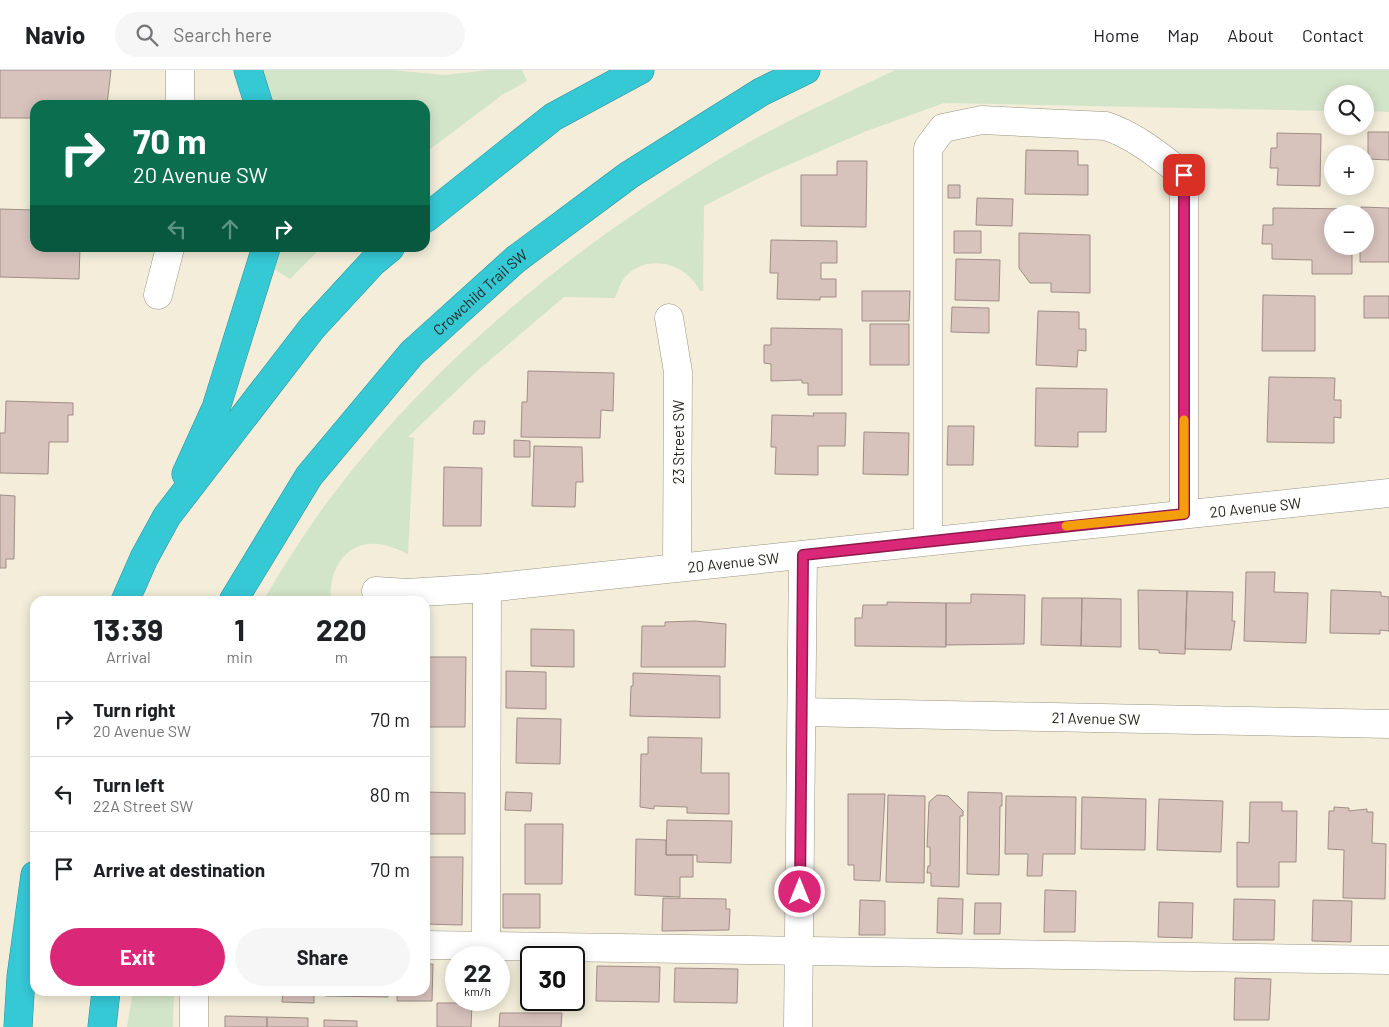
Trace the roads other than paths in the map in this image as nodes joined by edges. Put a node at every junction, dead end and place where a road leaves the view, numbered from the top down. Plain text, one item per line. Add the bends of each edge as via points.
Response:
1 (180, 70) edge
2 (248, 70) edge
3 (640, 70) edge
4 (806, 70) edge
5 (180, 100) edge
6 (257, 100) edge
7 (430, 215) edge
8 (169, 252) edge
9 (265, 252) edge
10 (385, 252) edge
11 (158, 295) dead end
12 (669, 318) dead end
13 (1389, 493) edge
14 (1184, 514) junction
15 (167, 516) junction
16 (928, 540) junction
17 (803, 555) junction
18 (677, 567) junction
19 (487, 588) junction
20 (376, 591) dead end
21 (127, 596) edge
22 (236, 596) edge
23 (802, 712) junction
24 (1389, 724) edge
25 (30, 911) edge
26 (430, 945) edge
27 (486, 946) joint
28 (510, 946) edge
29 (799, 951) junction
30 (1389, 960) edge
31 (105, 996) edge
32 (194, 996) edge
33 (18, 1027) edge
34 (102, 1027) edge
35 (194, 1027) edge
36 (798, 1027) edge

1 - 5 street
2 - 6 highway
3 - 7 highway via 553,117
4 - 22 highway, Crowchild Trail SW via 761,92 629,175 516,259 412,353 309,476
8 - 11 street
9 - 15 highway via 216,408
10 - 15 highway via 312,328
12 - 18 street, 23 Street SW via 678,372
13 - 14 street, 20 Avenue SW
14 - 16 street, 20 Avenue SW
14 - 16 street via 1184,175 1138,140 1106,126 982,120 943,128 928,148
15 - 21 highway
16 - 17 street, 20 Avenue SW
17 - 18 street, 20 Avenue SW
17 - 23 street
18 - 19 street, 20 Avenue SW
19 - 20 street, 20 Avenue SW via 407,594
19 - 27 street
23 - 24 street, 21 Avenue SW
23 - 29 street
25 - 33 highway
26 - 27 street
28 - 29 street
29 - 30 street
29 - 36 street
31 - 34 highway
32 - 35 street

